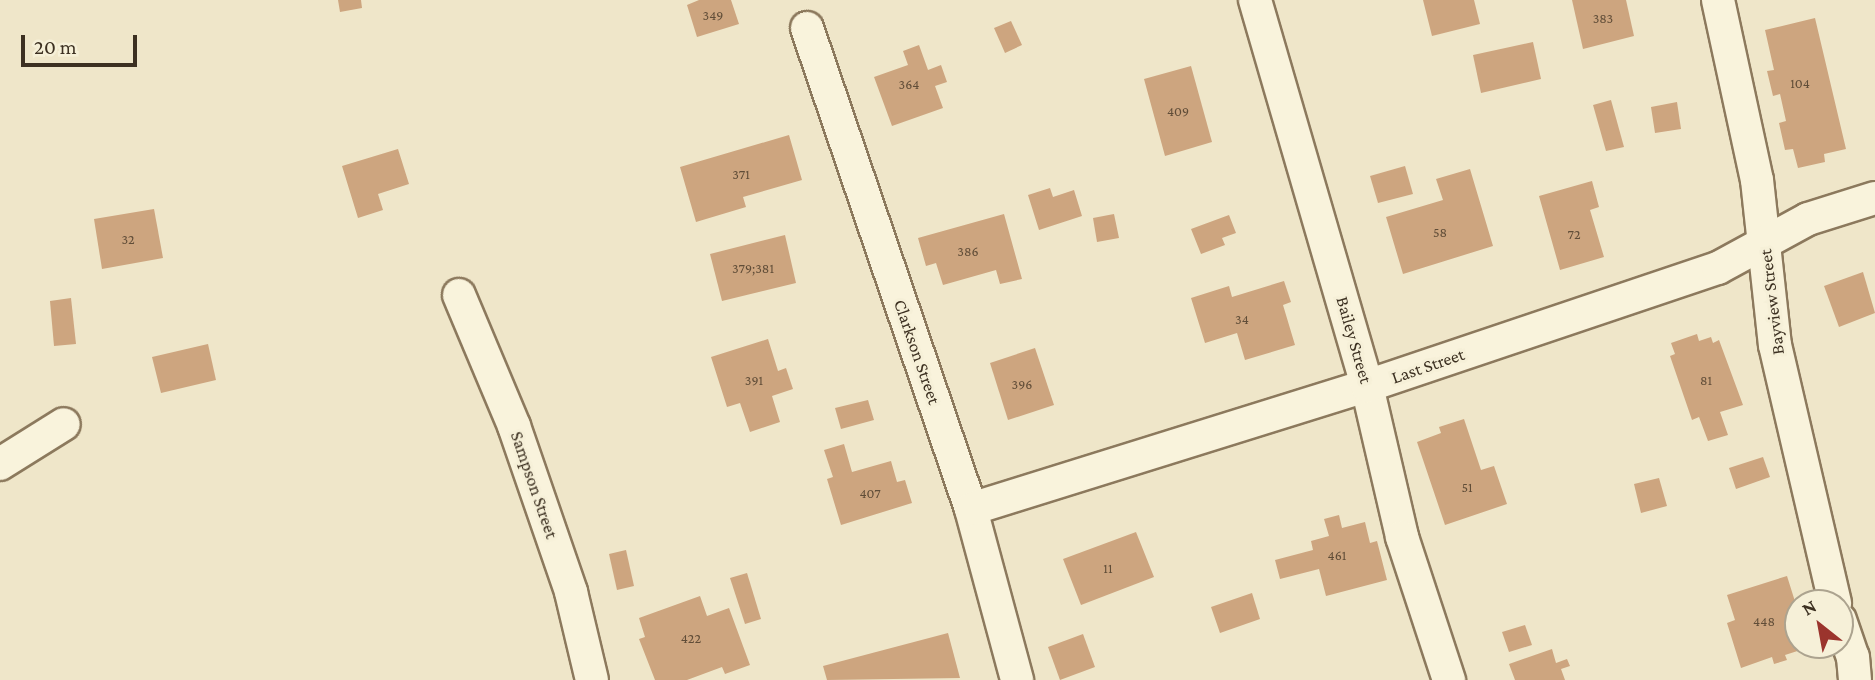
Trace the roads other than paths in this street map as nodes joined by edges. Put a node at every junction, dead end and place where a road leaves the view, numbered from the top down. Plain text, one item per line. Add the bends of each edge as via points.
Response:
1 (1255, 0) edge
2 (1718, 0) edge
3 (807, 28) dead end
4 (1875, 198) edge
5 (1765, 242) junction
6 (459, 296) dead end
7 (1367, 386) junction
8 (64, 424) dead end
9 (0, 464) edge
10 (971, 509) junction
11 (1832, 589) edge
12 (1853, 659) edge
13 (592, 680) edge
14 (1017, 680) edge
15 (1449, 680) edge
16 (1855, 680) edge

1 - 7 street, Bailey Street
2 - 5 street, Bayview Street via 1757,180
3 - 10 street, Clarkson Street
4 - 5 street, Last Street via 1808,219
5 - 7 street, Last Street via 1718,268
5 - 11 street, Bayview Street via 1775,345
6 - 13 street, Sampson Street via 514,426 571,593
7 - 10 street, Last Street
7 - 15 street, Bailey Street via 1402,537
8 - 9 street
10 - 14 street, Clarkson Street
12 - 16 street

